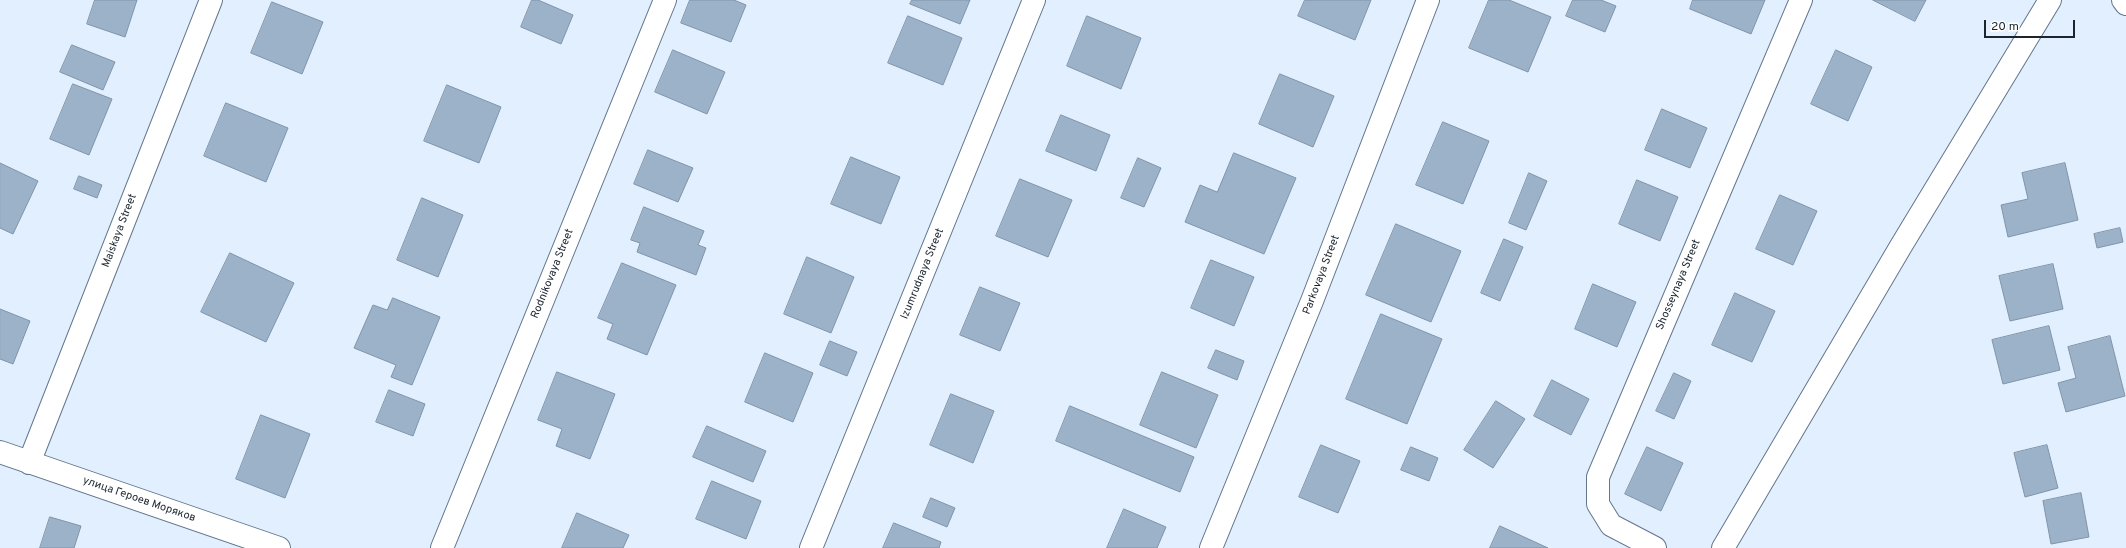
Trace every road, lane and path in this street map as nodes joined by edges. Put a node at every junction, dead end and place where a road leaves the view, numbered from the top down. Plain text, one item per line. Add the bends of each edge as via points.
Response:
1 (211, 0) edge
2 (665, 0) edge
3 (1034, 0) edge
4 (1428, 0) edge
5 (1800, 0) edge
6 (2050, 0) edge
7 (2123, 0) edge
8 (2126, 4) edge
9 (0, 452) edge
10 (29, 463) junction
11 (279, 548) edge
12 (442, 548) edge
13 (811, 548) edge
14 (1211, 548) edge
15 (1655, 548) edge
16 (1723, 548) edge

1 - 10 street, Maiskaya Street
2 - 12 street, Rodnikovaya Street
3 - 13 street, Izumrudnaya Street
4 - 14 street, Parkovaya Street via 1314,294
5 - 15 street, Shosseynaya Street via 1598,477 1598,504 1610,525
6 - 16 street
7 - 8 street
9 - 10 street, улица Героев Моряков
10 - 11 street, улица Героев Моряков

